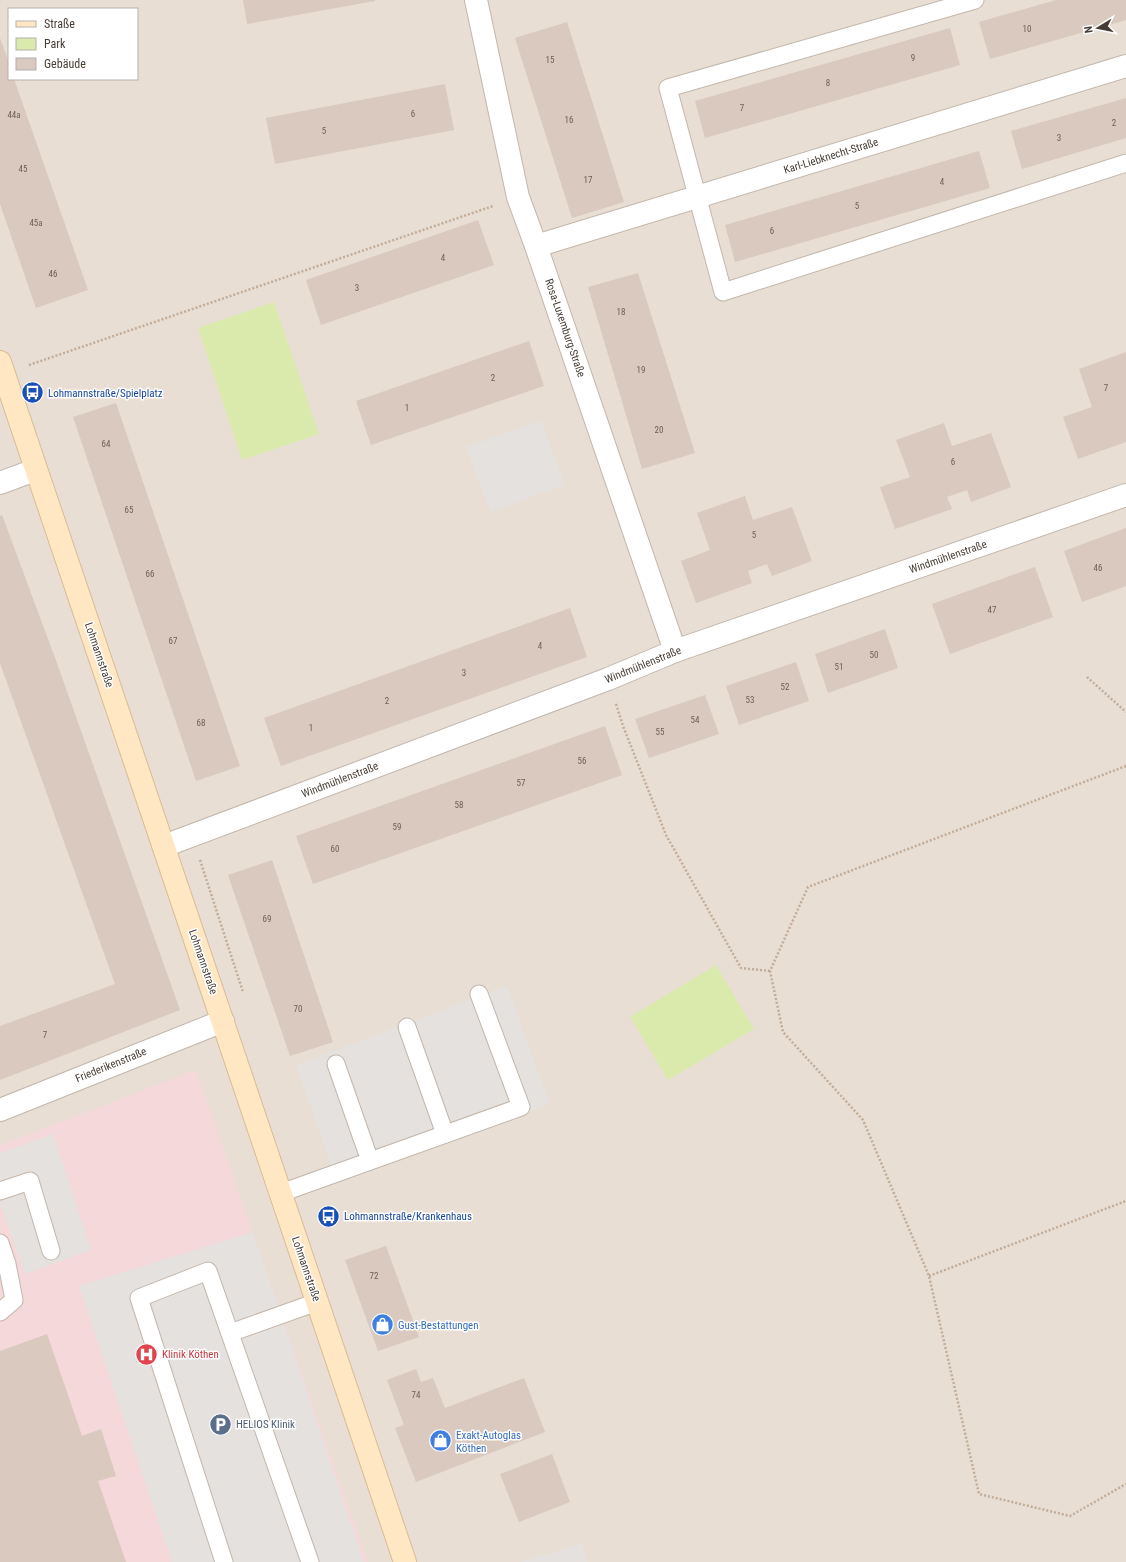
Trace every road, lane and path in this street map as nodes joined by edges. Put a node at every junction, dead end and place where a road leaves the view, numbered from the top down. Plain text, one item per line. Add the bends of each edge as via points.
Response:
1 (476, 0) edge
2 (975, 0) edge
3 (1126, 66) edge
4 (1126, 163) edge
5 (518, 197) junction
6 (697, 197) junction
7 (536, 246) junction
8 (2, 369) edge
9 (35, 470) junction
10 (0, 483) edge
11 (1126, 495) edge
12 (675, 651) junction
13 (1087, 678) dead end
14 (608, 680) junction
15 (1126, 712) edge
16 (1126, 766) edge
17 (164, 846) junction
18 (770, 971) junction
19 (479, 994) dead end
20 (223, 1021) junction
21 (407, 1027) dead end
22 (336, 1064) dead end
23 (0, 1110) edge
24 (445, 1134) junction
25 (370, 1162) junction
26 (0, 1191) edge
27 (281, 1194) junction
28 (1126, 1202) edge
29 (0, 1243) edge
30 (51, 1251) dead end
31 (929, 1276) junction
32 (317, 1302) junction
33 (0, 1312) edge
34 (230, 1333) junction
35 (1126, 1484) edge
36 (224, 1562) edge
37 (310, 1562) edge
38 (405, 1562) edge

1 - 5 street, Rosa-Luxemburg-Straße
2 - 6 lane via 668,88
3 - 6 street, Karl-Liebknecht-Straße
4 - 6 lane via 723,292
5 - 7 street, Rosa-Luxemburg-Straße
5 - 8 path via 53,357
6 - 7 street, Karl-Liebknecht-Straße
7 - 12 street, Rosa-Luxemburg-Straße
8 - 9 main road, Lohmannstraße
9 - 10 street
9 - 17 main road, Lohmannstraße
11 - 12 street, Windmühlenstraße
12 - 14 street, Windmühlenstraße
13 - 15 path
14 - 17 street, Windmühlenstraße
14 - 18 path via 623,726 666,835 741,968
16 - 18 path via 808,886
17 - 20 main road, Lohmannstraße
18 - 31 path via 783,1032 863,1120
19 - 24 lane via 521,1107
20 - 23 street, Friederikenstraße
20 - 27 main road, Lohmannstraße
21 - 24 lane
22 - 25 lane
24 - 25 lane
25 - 27 lane
26 - 30 lane via 30,1180
27 - 32 main road, Lohmannstraße
28 - 31 path
29 - 33 lane via 8,1264 14,1300
31 - 35 path via 979,1494 1070,1516
32 - 34 lane
32 - 38 main road, Lohmannstraße
34 - 36 lane via 208,1271 139,1298
34 - 37 lane

